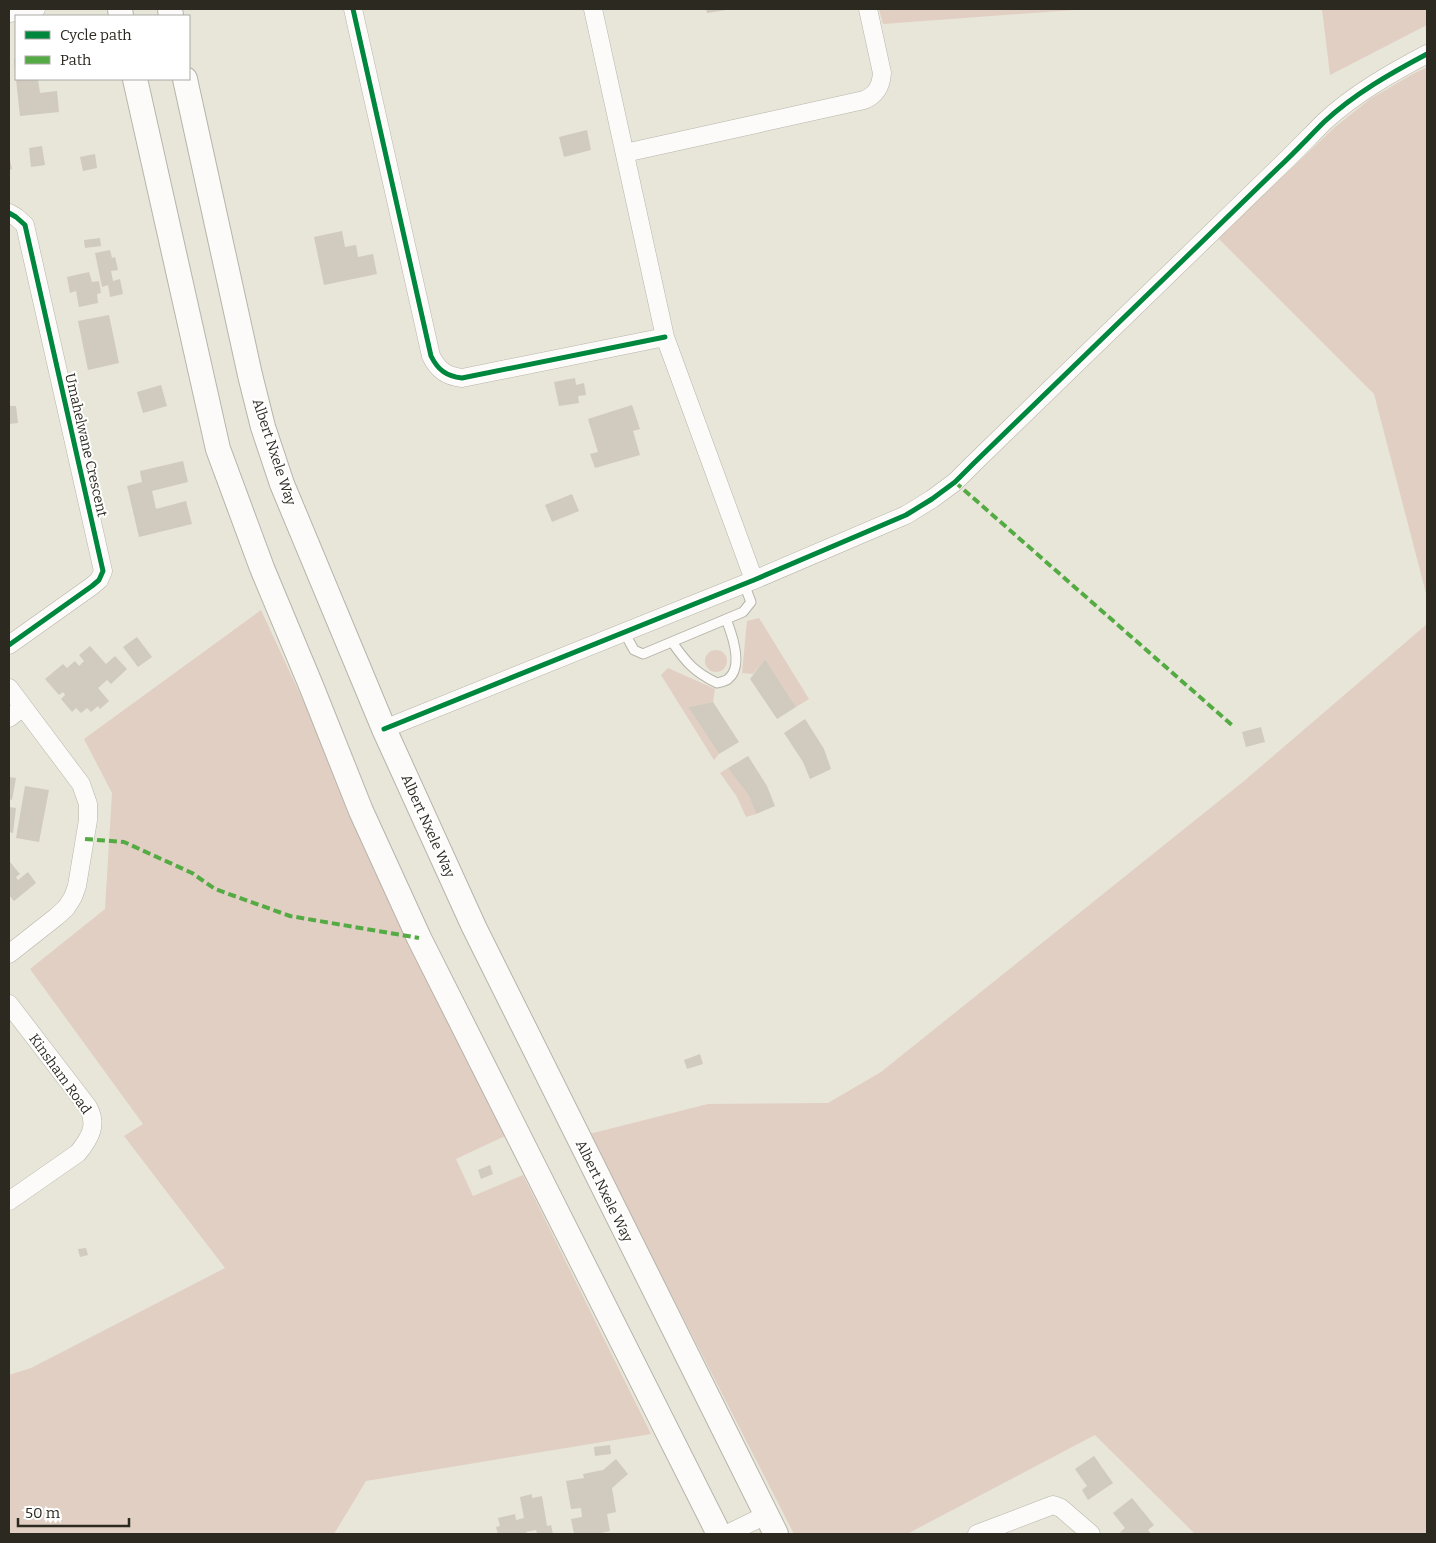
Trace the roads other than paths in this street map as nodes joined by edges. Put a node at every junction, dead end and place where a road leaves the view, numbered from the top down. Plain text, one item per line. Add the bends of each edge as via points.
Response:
1 (36, 9) edge
2 (353, 9) edge
3 (593, 9) edge
4 (868, 9) edge
5 (9, 12) edge
6 (1427, 54) edge
7 (135, 80) edge
8 (185, 80) edge
9 (625, 153) junction
10 (9, 213) edge
11 (665, 337) junction
12 (749, 582) junction
13 (726, 619) junction
14 (624, 632) junction
15 (672, 642) junction
16 (9, 645) edge
17 (9, 688) edge
18 (23, 707) junction
19 (9, 718) edge
20 (384, 729) junction
21 (9, 954) edge
22 (9, 1004) edge
23 (9, 1200) edge
24 (771, 1525) edge
25 (719, 1534) edge
26 (727, 1534) edge
27 (977, 1534) edge
28 (1090, 1534) edge

1 - 5 street
2 - 11 street via 431,356 436,366 443,373 462,378
3 - 9 street
4 - 9 street via 882,73 882,83 871,97
6 - 12 street via 1360,94 1326,120 955,482 906,515
7 - 25 main road via 218,449 262,568 361,811 419,938
8 - 20 main road, Albert Nxele Way via 263,427 282,484
9 - 11 street
10 - 16 street, Umahelwane Crescent via 25,225 103,571 92,586
11 - 12 street
12 - 13 lane via 750,602 743,612
12 - 14 street
13 - 15 lane
13 - 15 lane via 734,640 735,656 734,672 728,680 717,683 704,677 687,664
14 - 15 lane via 634,650 643,654
14 - 20 street
17 - 18 street
18 - 19 street
18 - 21 street via 81,784 88,804 88,820 73,897 56,918
20 - 24 main road, Albert Nxele Way via 474,928
22 - 23 street, Kinsham Road via 88,1107 93,1125 78,1153
24 - 26 street
27 - 28 street via 1053,1505 1061,1508

